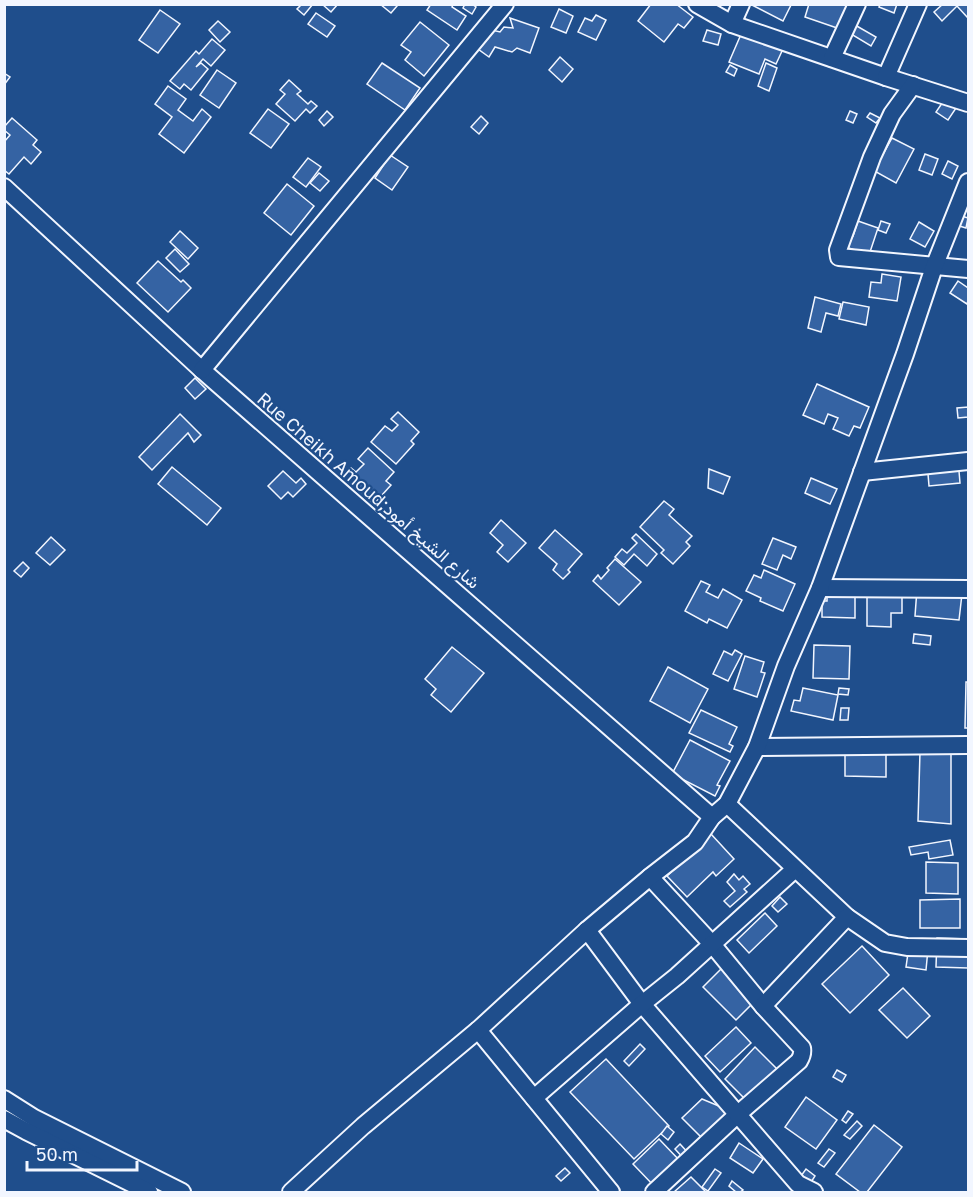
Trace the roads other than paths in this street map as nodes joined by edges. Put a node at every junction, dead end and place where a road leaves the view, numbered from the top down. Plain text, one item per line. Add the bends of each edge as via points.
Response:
1 (505, 4) edge
2 (697, 4) edge
3 (741, 4) edge
4 (857, 4) edge
5 (918, 4) edge
6 (732, 24) junction
7 (832, 58) junction
8 (886, 77) junction
9 (913, 85) junction
10 (969, 103) edge
11 (969, 182) edge
12 (4, 187) edge
13 (934, 267) junction
14 (969, 269) edge
15 (202, 370) junction
16 (969, 461) edge
17 (862, 472) junction
18 (820, 588) junction
19 (969, 589) edge
20 (969, 745) edge
21 (757, 747) junction
22 (727, 804) junction
23 (712, 818) junction
24 (795, 869) junction
25 (650, 877) junction
26 (847, 917) junction
27 (587, 930) junction
28 (712, 944) junction
29 (969, 948) edge
30 (642, 1004) junction
31 (763, 1006) junction
32 (478, 1029) junction
33 (534, 1098) junction
34 (4, 1100) edge
35 (738, 1113) junction
36 (4, 1119) edge
37 (149, 1192) edge
38 (182, 1192) edge
39 (291, 1192) edge
40 (611, 1192) edge
41 (654, 1192) edge
42 (814, 1192) edge

1 - 15 street
2 - 6 street
3 - 6 street
4 - 7 street
5 - 8 street
6 - 7 street
7 - 8 street
8 - 9 street
9 - 10 street
9 - 13 street via 892,114 872,157 838,250 839,257
11 - 13 street
12 - 15 street, Rue Cheikh Amoud;شارع الشيخ أمود
13 - 14 street
13 - 17 street
15 - 23 street, Rue Cheikh Amoud;شارع الشيخ أمود
16 - 17 street
17 - 18 street
18 - 19 street
18 - 21 street
20 - 21 street
21 - 22 street
22 - 23 street
22 - 24 street
23 - 25 street via 695,842
24 - 26 street
24 - 28 street
25 - 27 street
25 - 28 street
26 - 29 street via 885,943
26 - 31 street
27 - 30 street
27 - 32 street
28 - 30 street
28 - 31 street
30 - 33 street
30 - 35 street
31 - 35 street via 802,1048 802,1056
32 - 33 street
32 - 39 street
33 - 40 street
34 - 38 street
35 - 41 street
35 - 42 street via 798,1184
36 - 37 street

